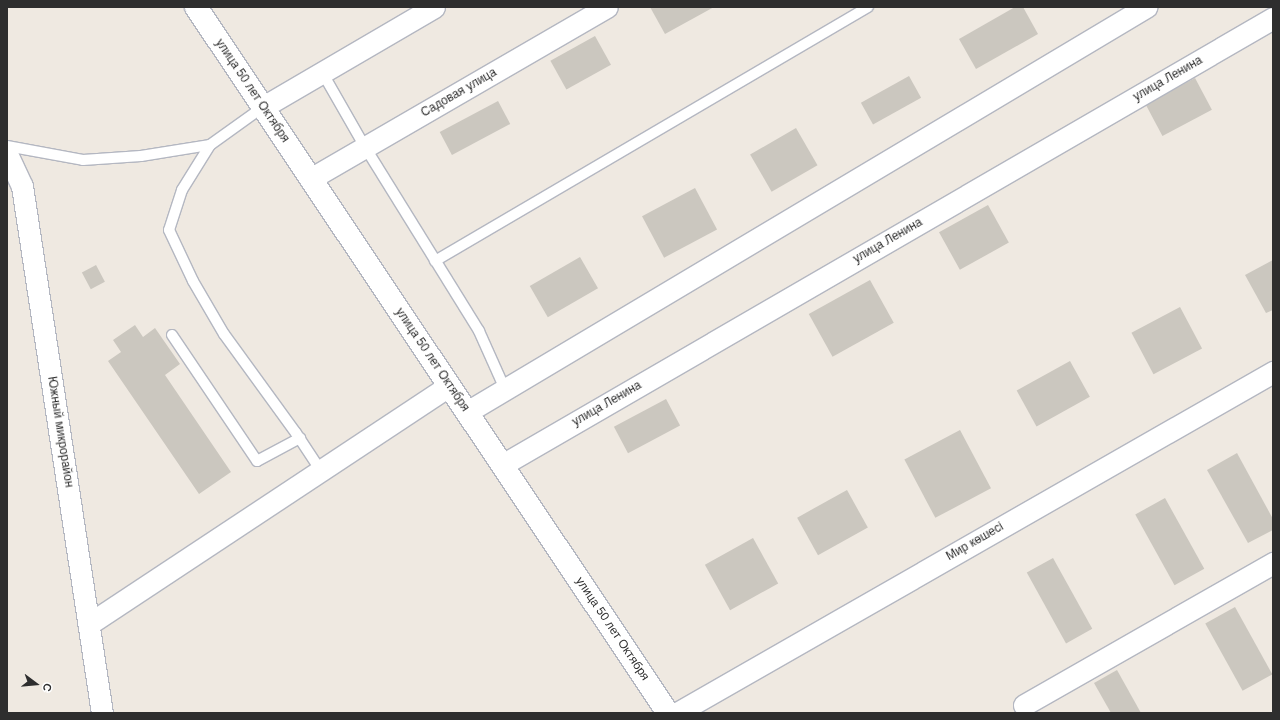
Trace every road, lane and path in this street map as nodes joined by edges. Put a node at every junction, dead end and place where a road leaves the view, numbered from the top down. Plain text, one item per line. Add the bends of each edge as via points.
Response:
1 (196, 7) edge
2 (434, 7) edge
3 (607, 7) edge
4 (868, 7) edge
5 (1146, 7) edge
6 (1273, 18) edge
7 (322, 72) junction
8 (263, 106) junction
9 (210, 145) junction
10 (7, 146) edge
11 (365, 147) junction
12 (7, 154) edge
13 (310, 179) junction
14 (435, 261) junction
15 (172, 335) dead end
16 (1273, 372) edge
17 (449, 386) junction
18 (506, 389) junction
19 (467, 412) junction
20 (300, 438) junction
21 (502, 465) junction
22 (321, 471) junction
23 (1273, 563) edge
24 (89, 624) junction
25 (1024, 705) dead end
26 (102, 713) edge
27 (668, 713) edge
28 (677, 713) edge

1 - 8 main road, улица 50 лет Октября
2 - 7 street
3 - 11 street, Садовая улица
4 - 14 lane
5 - 18 street
6 - 21 street, улица Ленина
7 - 8 street
7 - 11 lane
8 - 9 lane
8 - 13 main road, улица 50 лет Октября
9 - 10 lane via 142,156 83,160
9 - 20 lane via 182,190 169,230 193,281 224,334
11 - 13 street, Садовая улица
11 - 14 lane
12 - 24 street, Южный микрорайон via 22,186
13 - 17 main road, улица 50 лет Октября
14 - 18 lane via 479,331
15 - 20 lane via 256,461
16 - 28 street, Мир көшесі
17 - 19 main road, улица 50 лет Октября
17 - 22 street
18 - 19 street
19 - 21 main road, улица 50 лет Октября
20 - 22 lane
21 - 27 main road, улица 50 лет Октября
22 - 24 street
23 - 25 street
24 - 26 street, Южный микрорайон

